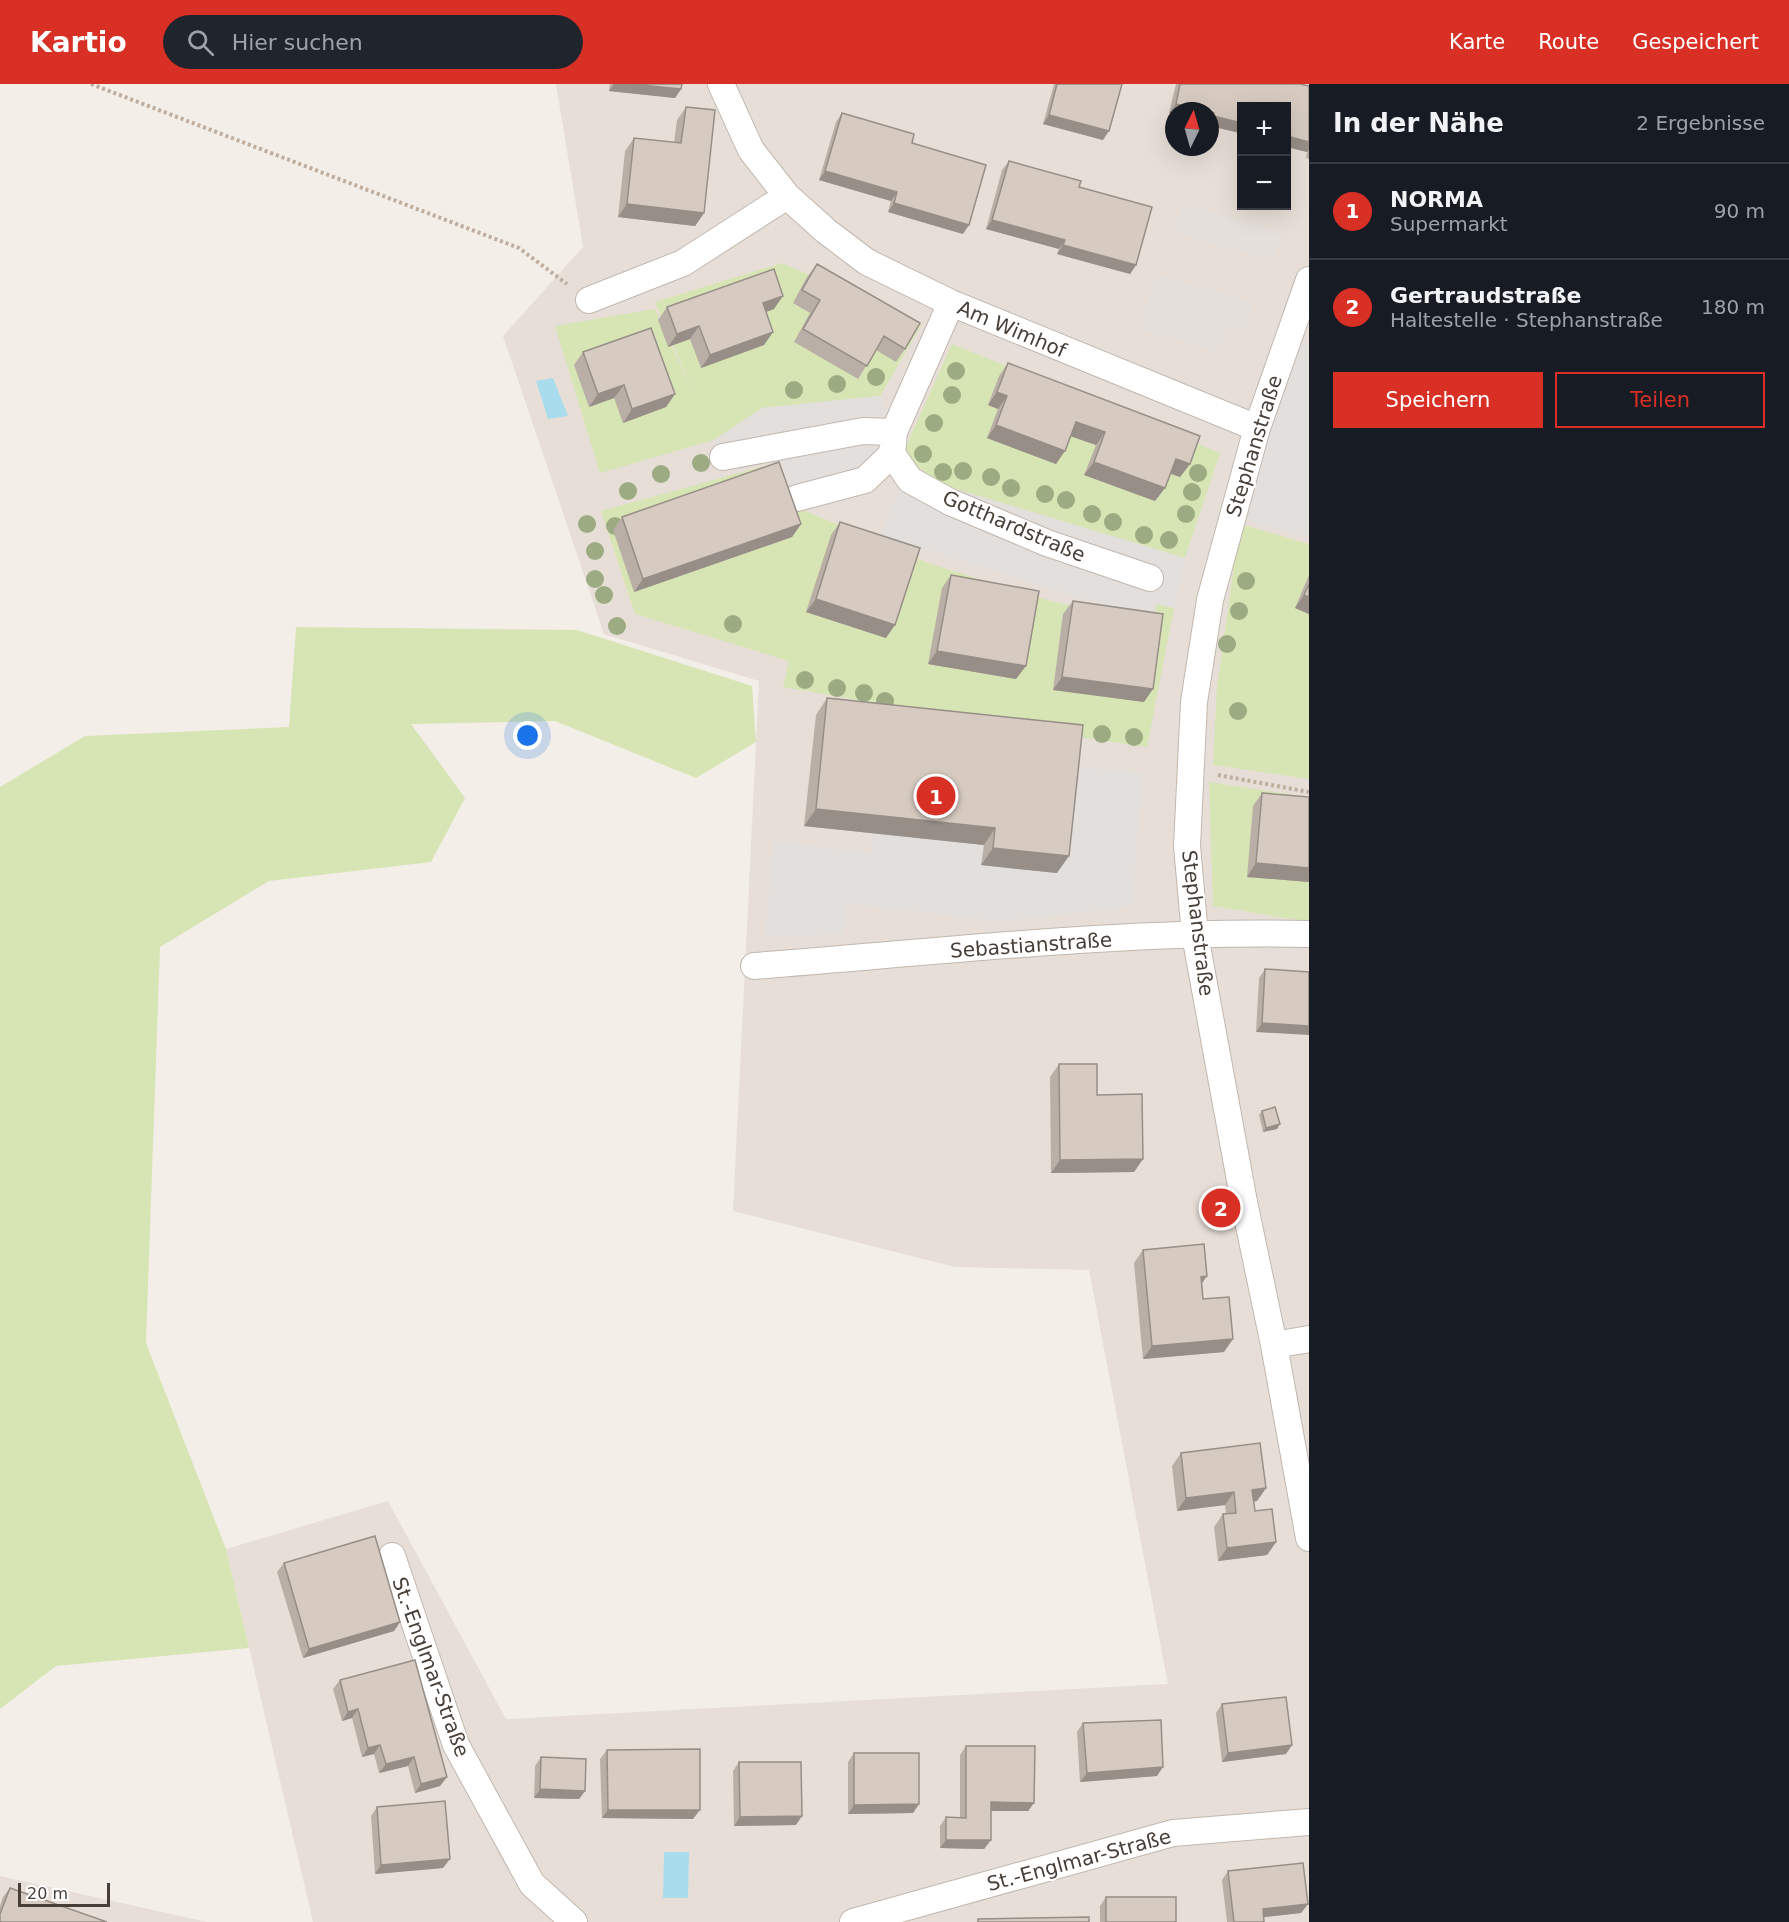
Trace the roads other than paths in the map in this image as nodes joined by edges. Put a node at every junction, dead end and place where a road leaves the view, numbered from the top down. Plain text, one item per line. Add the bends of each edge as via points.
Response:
1 (721, 84) edge
2 (787, 196) junction
3 (1309, 280) edge
4 (589, 300) road end
5 (951, 303) junction
6 (1257, 428) junction
7 (893, 443) junction
8 (723, 457) dead end
9 (797, 498) dead end
10 (1150, 578) dead end
11 (1309, 934) edge
12 (1195, 935) junction
13 (754, 966) dead end
14 (1309, 1339) edge
15 (1274, 1345) junction
16 (1309, 1538) edge
17 (392, 1556) dead end
18 (1309, 1822) edge
19 (574, 1922) edge
20 (853, 1922) edge

1 - 2 street, Am Wimhof via 751,150
2 - 4 street via 682,263
2 - 5 street, Am Wimhof via 867,262
3 - 6 street, Stephanstraße
5 - 6 street, Am Wimhof
5 - 7 street
6 - 12 street, Stephanstraße via 1210,600 1194,702 1187,846
7 - 8 street via 863,431
7 - 9 street via 865,480
7 - 10 street, Gotthardstraße via 910,480 951,502 1047,543
11 - 12 street, Sebastianstraße
12 - 13 street, Sebastianstraße
12 - 15 street, Stephanstraße
14 - 15 street
15 - 16 street, Stephanstraße
17 - 19 street, St.-Englmar-Straße via 456,1745 532,1884
18 - 20 street, St.-Englmar-Straße via 1173,1833

